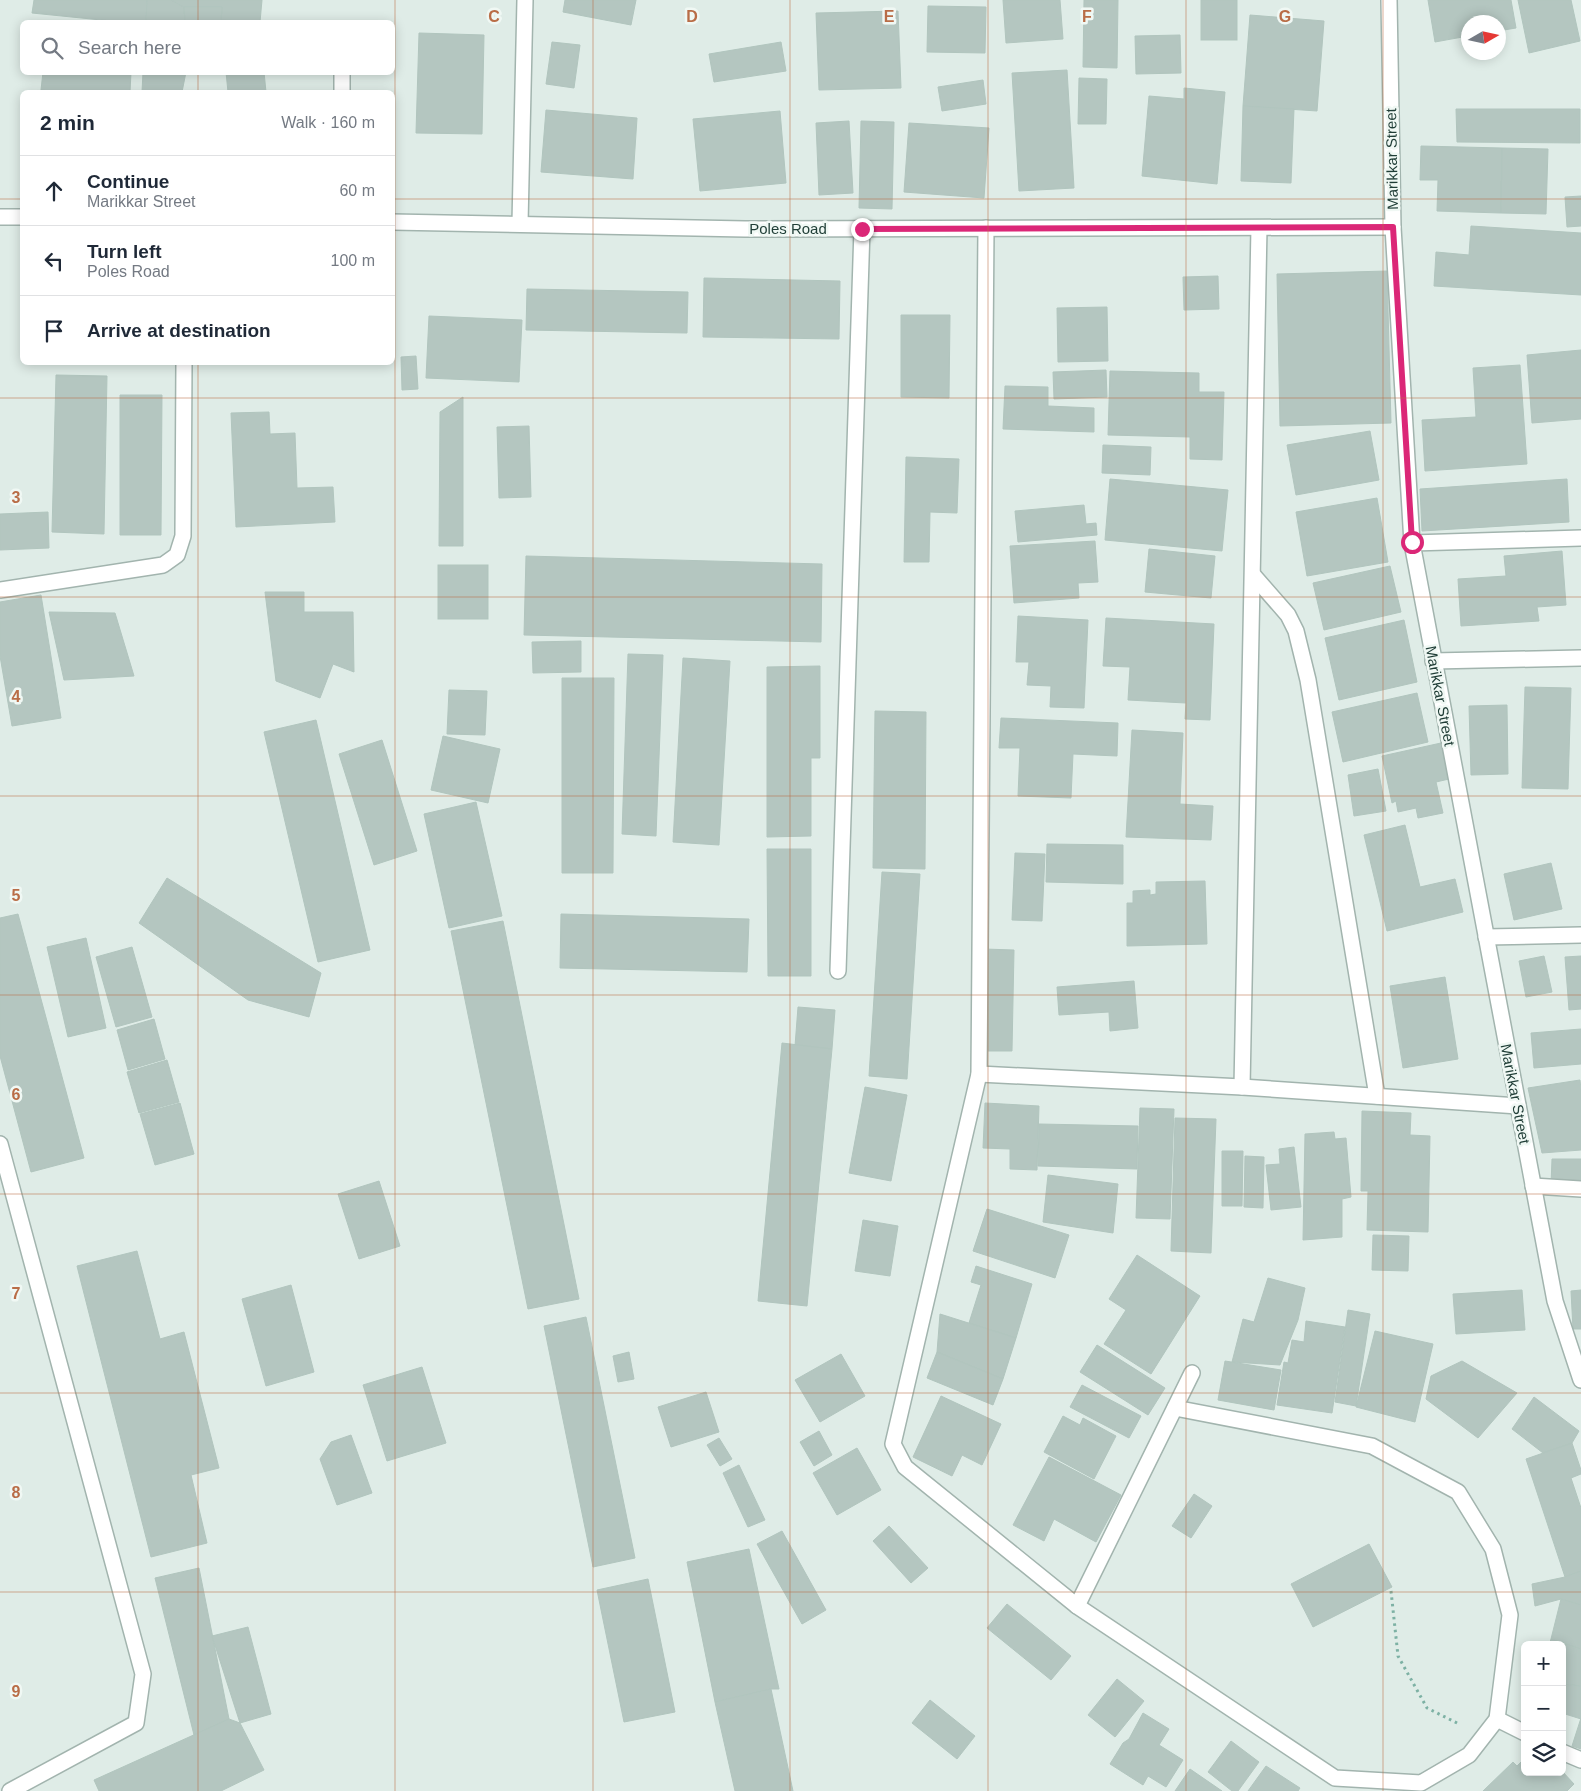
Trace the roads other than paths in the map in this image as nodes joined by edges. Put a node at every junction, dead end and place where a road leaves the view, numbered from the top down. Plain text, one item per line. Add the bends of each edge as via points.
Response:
1 (525, 0) edge
2 (1390, 0) edge
3 (342, 75) edge
4 (342, 90) edge
5 (0, 217) edge
6 (20, 217) edge
7 (395, 222) edge
8 (520, 223) junction
9 (1393, 227) junction
10 (986, 228) junction
11 (1259, 228) junction
12 (862, 229) junction
13 (184, 365) edge
14 (1581, 538) edge
15 (1412, 542) junction
16 (1253, 574) junction
17 (0, 590) edge
18 (1581, 658) edge
19 (1433, 661) junction
20 (1581, 935) edge
21 (1486, 937) junction
22 (838, 971) dead end
23 (980, 1074) junction
24 (1242, 1087) junction
25 (1377, 1096) junction
26 (1518, 1106) junction
27 (0, 1144) edge
28 (1533, 1186) junction
29 (1581, 1189) edge
30 (1192, 1373) dead end
31 (1581, 1380) edge
32 (1174, 1408) junction
33 (1077, 1606) junction
34 (1497, 1719) junction
35 (1521, 1731) edge
36 (1566, 1754) edge
37 (1581, 1760) edge
38 (10, 1791) edge

1 - 8 street
2 - 9 street, Marikkar Street
3 - 4 street
5 - 6 street
7 - 8 street, Poles Road
8 - 12 street, Poles Road
9 - 11 street, Poles Road
9 - 15 street, Marikkar Street
10 - 11 street, Poles Road
10 - 12 street, Poles Road
10 - 23 street
11 - 16 street
12 - 22 street
13 - 17 street via 182,536 177,556 162,564
14 - 15 street
15 - 19 street, Marikkar Street
16 - 24 street
16 - 25 street via 1288,616 1296,631 1308,680
18 - 19 street
19 - 21 street, Marikkar Street
20 - 21 street
21 - 26 street, Marikkar Street
23 - 24 street
23 - 33 street via 893,1444 905,1467
24 - 25 street
25 - 26 street
26 - 28 street, Marikkar Street
27 - 38 street via 143,1674 136,1723
28 - 29 street
28 - 31 street, Marikkar Street via 1556,1301
30 - 32 street
32 - 33 street
32 - 34 street via 1372,1446 1458,1492 1493,1549 1510,1614
33 - 34 street via 1335,1778 1421,1782 1469,1755
34 - 35 street
36 - 37 street

